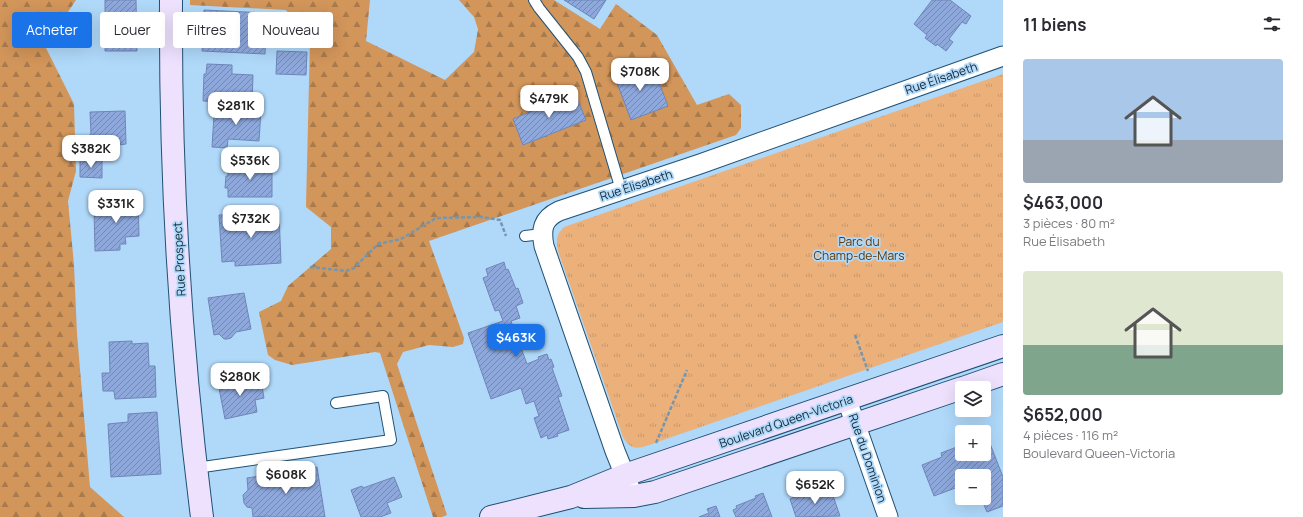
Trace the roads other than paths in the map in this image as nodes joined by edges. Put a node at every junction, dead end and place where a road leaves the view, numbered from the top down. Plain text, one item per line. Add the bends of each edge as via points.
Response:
1 (171, 0) edge
2 (534, 0) edge
3 (1003, 56) edge
4 (621, 190) junction
5 (1003, 346) edge
6 (1003, 374) edge
7 (982, 381) edge
8 (955, 390) edge
9 (847, 400) junction
10 (336, 403) dead end
11 (856, 424) junction
12 (196, 468) junction
13 (625, 475) junction
14 (634, 496) junction
15 (570, 497) junction
16 (202, 517) edge
17 (491, 517) edge
18 (888, 517) edge

1 - 12 main road, Rue Prospect via 170,61 177,242 185,364
2 - 4 lane via 578,57 586,72
3 - 4 street, Rue Élisabeth
4 - 13 street, Rue Élisabeth via 550,215 533,235 547,254
5 - 9 main road, Boulevard Queen-Victoria
6 - 7 main road, Boulevard Queen-Victoria
8 - 11 main road, Boulevard Queen-Victoria
9 - 11 street, Rue du Dominion
9 - 13 main road, Boulevard Queen-Victoria
10 - 12 lane via 383,396 391,440
11 - 14 main road, Boulevard Queen-Victoria via 655,492
11 - 18 street, Rue du Dominion
12 - 16 main road, Rue Prospect
13 - 14 street, Rue Élisabeth
13 - 15 main road, Boulevard Queen-Victoria
14 - 15 main road, Boulevard Queen-Victoria
15 - 17 main road, Boulevard Queen-Victoria

